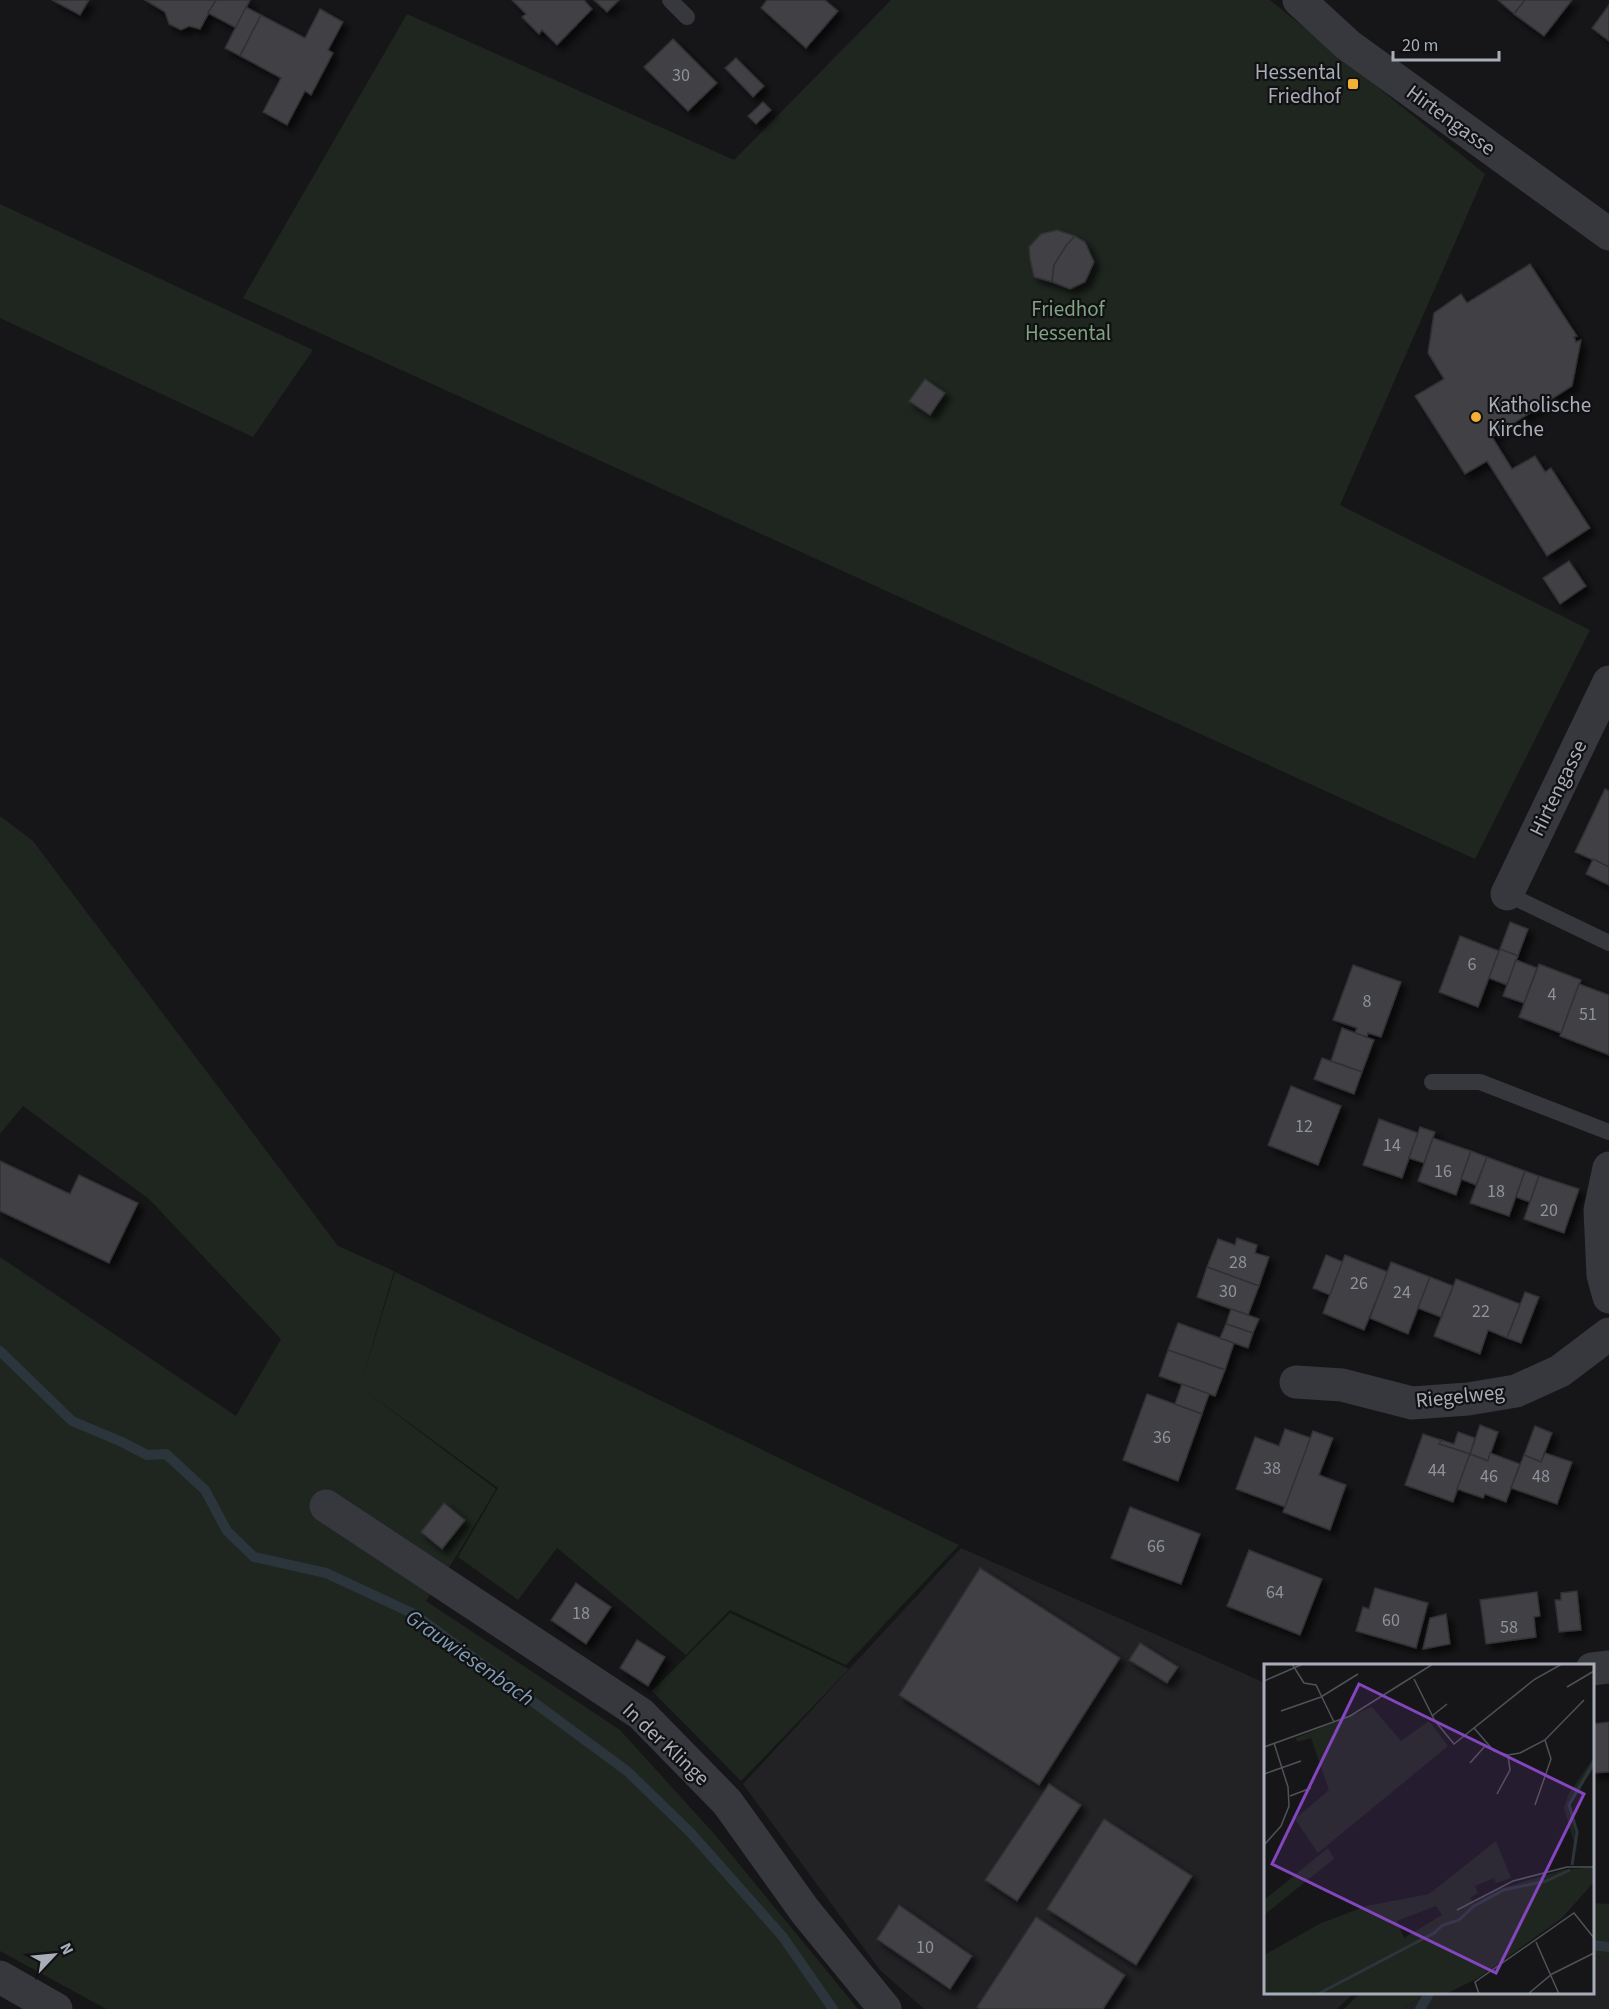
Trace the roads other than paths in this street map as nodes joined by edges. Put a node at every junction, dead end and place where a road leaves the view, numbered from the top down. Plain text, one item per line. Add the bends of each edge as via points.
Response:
1 (670, 0) edge
2 (1299, 0) edge
3 (687, 17) dead end
4 (1609, 234) edge
5 (1609, 682) edge
6 (1507, 894) joint
7 (1609, 943) edge
8 (1432, 1082) dead end
9 (1609, 1132) edge
10 (1609, 1168) edge
11 (1609, 1297) edge
12 (1609, 1334) edge
13 (1296, 1382) dead end
14 (326, 1506) dead end
15 (1609, 1667) edge
16 (1594, 1669) edge
17 (0, 1977) edge
18 (56, 2009) edge
19 (885, 2009) edge

1 - 3 lane
2 - 4 street, Hirtengasse via 1348,45
5 - 6 street, Hirtengasse
6 - 7 lane
8 - 9 lane via 1480,1082
10 - 11 street via 1600,1210 1603,1275
12 - 13 street, Riegelweg via 1560,1371 1516,1390 1468,1399 1412,1403 1342,1385
14 - 19 street, In der Klinge via 641,1714 727,1802 805,1911
15 - 16 street
17 - 18 street

